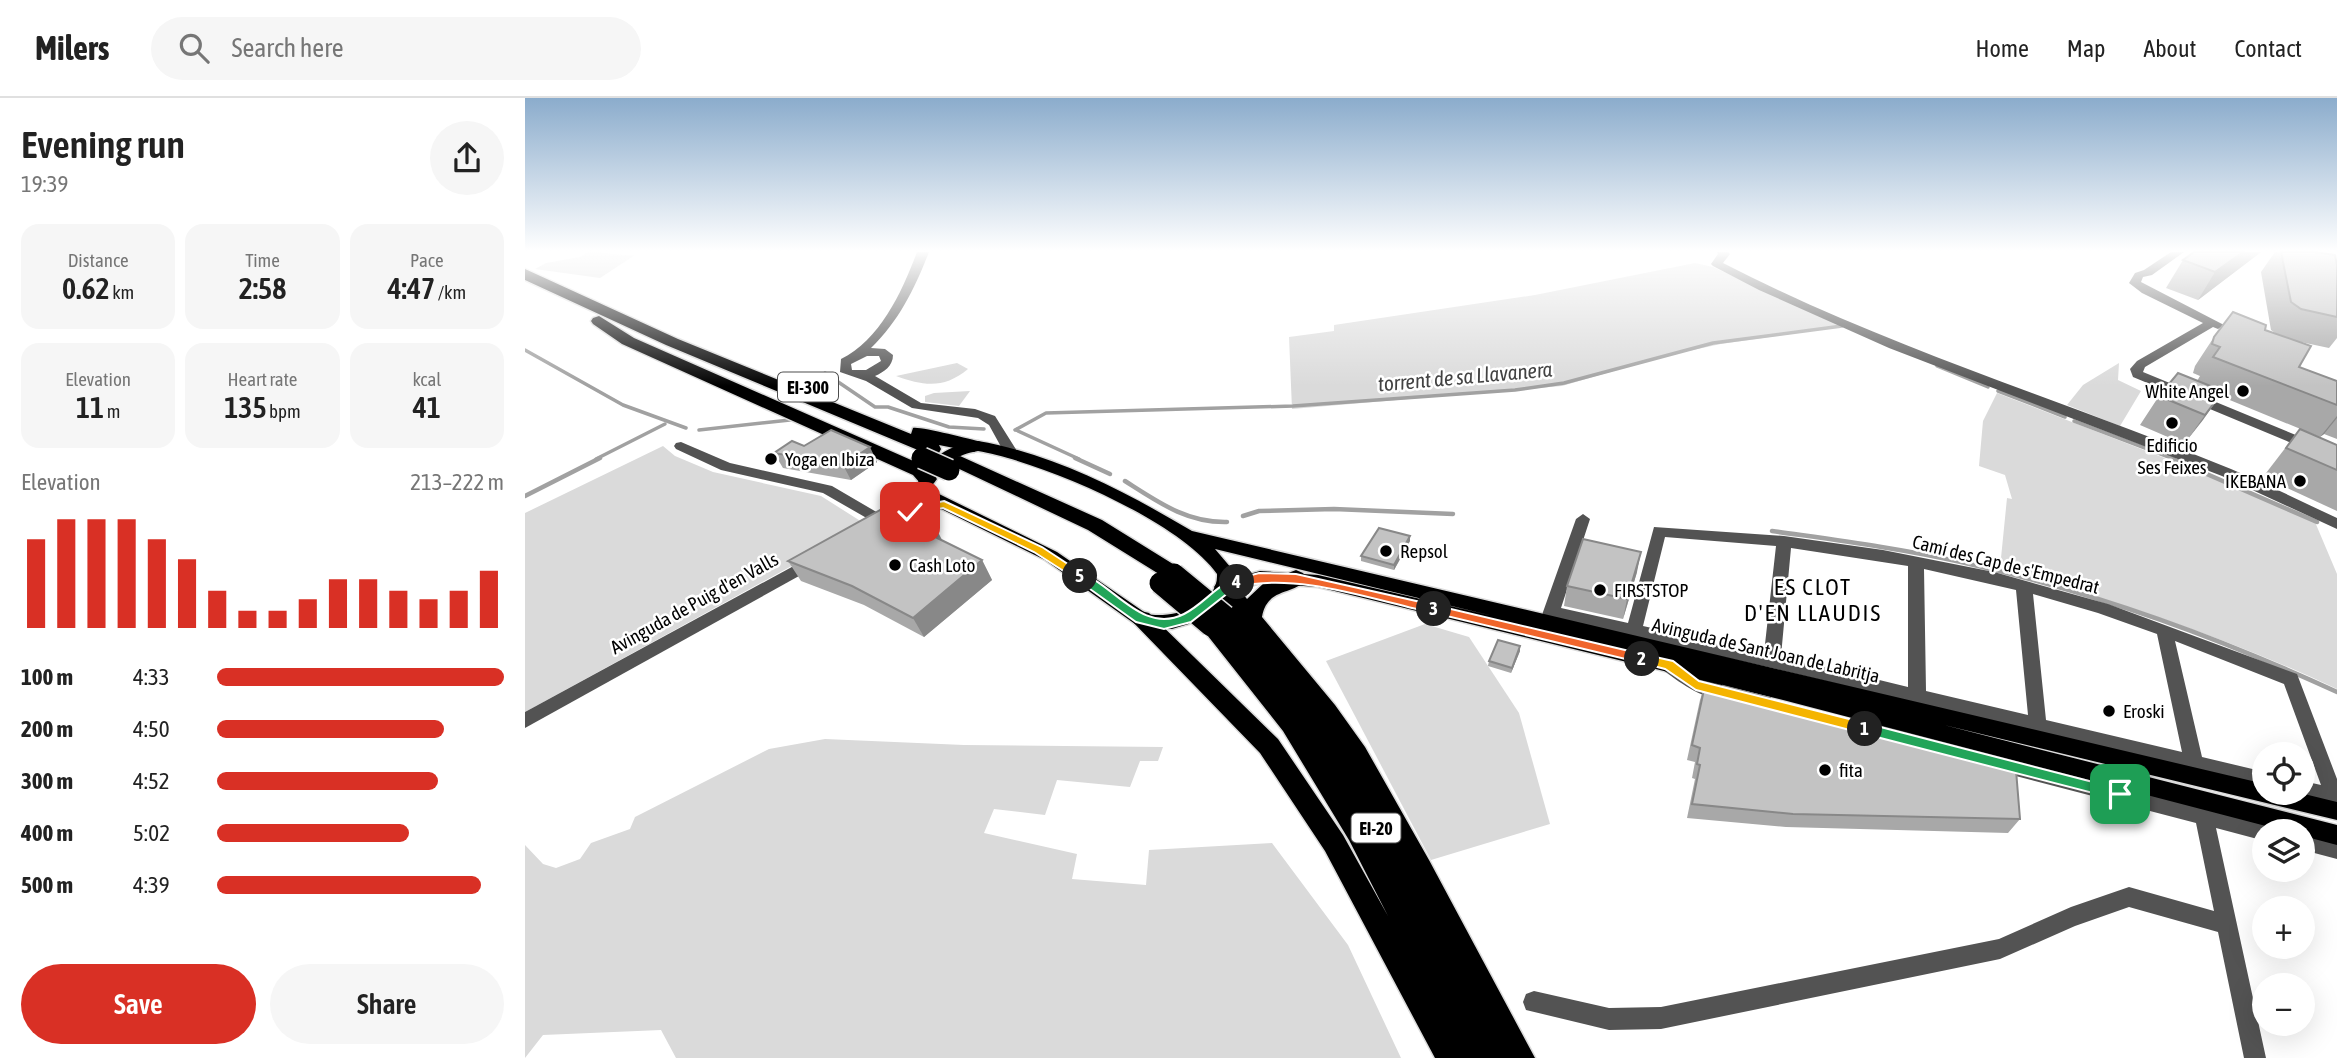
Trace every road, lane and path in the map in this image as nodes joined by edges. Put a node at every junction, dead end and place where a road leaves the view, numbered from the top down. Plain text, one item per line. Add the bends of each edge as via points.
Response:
1 (545, 297) edge
2 (576, 297) edge
3 (904, 297) edge
4 (1783, 297) edge
5 (2159, 297) edge
6 (897, 312) junction
7 (599, 321) junction
8 (2213, 322) junction
9 (643, 327) junction
10 (2235, 334) edge
11 (854, 355) junction
12 (886, 359) junction
13 (862, 375) junction
14 (891, 389) junction
15 (998, 428) junction
16 (681, 446) dead end
17 (976, 446) junction
18 (1010, 451) junction
19 (927, 453) junction
20 (2337, 457) edge
21 (926, 482) junction
22 (944, 504) junction
23 (1583, 519) dead end
24 (2337, 524) edge
25 (878, 526) junction
26 (1184, 535) junction
27 (1784, 541) junction
28 (823, 556) edge
29 (1916, 562) junction
30 (1296, 578) junction
31 (2024, 586) junction
32 (1225, 587) junction
33 (1550, 617) junction
34 (1141, 619) junction
35 (1251, 619) junction
36 (1218, 621) junction
37 (1634, 630) junction
38 (2165, 632) junction
39 (1772, 661) junction
40 (1917, 696) junction
41 (525, 721) edge
42 (2038, 725) junction
43 (2195, 763) junction
44 (2252, 777) edge
45 (2211, 779) junction
46 (2315, 794) edge
47 (2336, 804) edge
48 (2202, 807) junction
49 (2252, 827) edge
50 (2337, 835) edge
51 (2315, 844) edge
52 (2337, 850) edge
53 (2227, 925) junction
54 (1534, 1002) dead end
55 (1451, 1058) edge
56 (1475, 1058) edge
57 (1499, 1058) edge
58 (1520, 1058) edge
59 (2255, 1058) edge

1 - 7 highway, EI-300
2 - 9 highway, EI-300
3 - 6 street
4 - 24 street via 1893,345 2227,473
5 - 8 street
6 - 11 street
6 - 12 street
7 - 19 highway, EI-20
7 - 21 highway, EI-300 via 628,341 920,471
8 - 10 street
8 - 20 street via 2141,364 2138,374
9 - 17 highway, EI-300 via 750,364 936,439
9 - 19 highway, EI-20
11 - 12 street via 871,351
11 - 13 street via 843,369
12 - 13 street via 879,370
12 - 14 street
13 - 14 street
14 - 15 street via 908,403 978,413
15 - 17 street
15 - 18 street via 999,438
16 - 25 street via 726,467 827,489
17 - 18 main road, EI-300
17 - 21 main road via 949,456
18 - 26 main road, EI-300 via 1103,490
19 - 36 highway, EI-20, bridge via 1167,579
21 - 22 main road, EI-300 via 933,498
21 - 25 street via 917,498
22 - 25 street
22 - 34 main road, EI-300 via 1051,556
23 - 33 street
26 - 32 main road, EI-300 via 1222,564
26 - 33 main road, Avinguda de Sant Joan de Labritja / EI-300
27 - 29 street, Camí des Cap de s'Empedrat
27 - 37 street, Camí des Cap de s'Empedrat via 1659,531
27 - 39 street
28 - 41 street, Avinguda de Puig d'en Valls
29 - 31 street, Camí des Cap de s'Empedrat
29 - 40 street
30 - 32 main road, Avinguda de Sant Joan de Labritja / EI-300 via 1259,577
30 - 35 highway via 1267,589 1252,606
30 - 48 main road, Avinguda de Sant Joan de Labritja / EI-300 via 1668,665
31 - 38 street, Camí des Cap de s'Empedrat
31 - 42 street
32 - 34 main road, EI-300 via 1204,608 1177,622
32 - 35 highway
33 - 37 street, Avinguda de Sant Joan de Labritja
33 - 45 main road, Avinguda de Sant Joan de Labritja / EI-300
34 - 55 highway via 1269,746 1334,843
35 - 58 highway via 1356,754
36 - 56 highway, EI-20 via 1319,764
36 - 57 highway, EI-20 via 1278,676 1313,721 1362,800
37 - 39 street, Avinguda de Sant Joan de Labritja
38 - 43 street
38 - 47 street, Camí des Cap de s'Empedrat via 2291,679
39 - 40 street, Avinguda de Sant Joan de Labritja
40 - 42 street, Avinguda de Sant Joan de Labritja
42 - 43 street, Avinguda de Sant Joan de Labritja
43 - 44 street, Avinguda de Sant Joan de Labritja
45 - 47 main road, Avinguda de Sant Joan de Labritja / EI-300
45 - 48 street via 2206,783
46 - 47 street
48 - 49 street, Avinguda de Sant Joan de Labritja
48 - 50 main road, Avinguda de Sant Joan de Labritja / EI-300
48 - 53 street
51 - 52 street
53 - 54 street via 2129,897 2000,948 1661,1018 1609,1019
53 - 59 street

